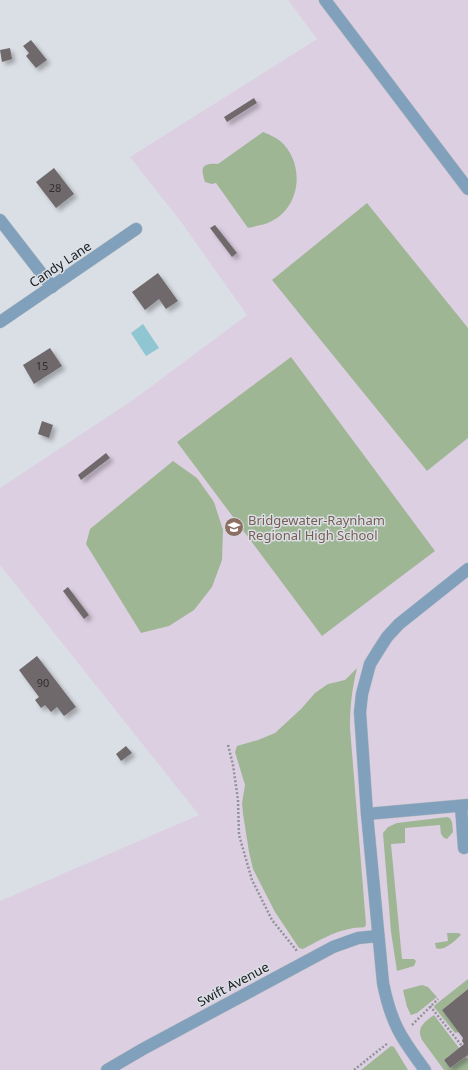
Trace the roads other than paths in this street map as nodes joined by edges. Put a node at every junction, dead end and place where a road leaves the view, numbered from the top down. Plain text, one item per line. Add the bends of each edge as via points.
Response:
1 (325, 0) edge
2 (468, 189) edge
3 (0, 220) edge
4 (136, 229) dead end
5 (52, 287) junction
6 (0, 322) edge
7 (468, 569) edge
8 (464, 805) edge
9 (367, 814) junction
10 (464, 848) dead end
11 (378, 936) junction
12 (107, 1070) edge
13 (424, 1070) edge

1 - 2 street
3 - 5 street
4 - 5 street, Candy Lane
5 - 6 street, Candy Lane
7 - 9 street via 399,624 384,641 370,664 360,712
8 - 9 street
8 - 10 street
9 - 11 street
11 - 12 street, Swift Avenue via 345,942 305,961
11 - 13 street via 388,1007 399,1035

